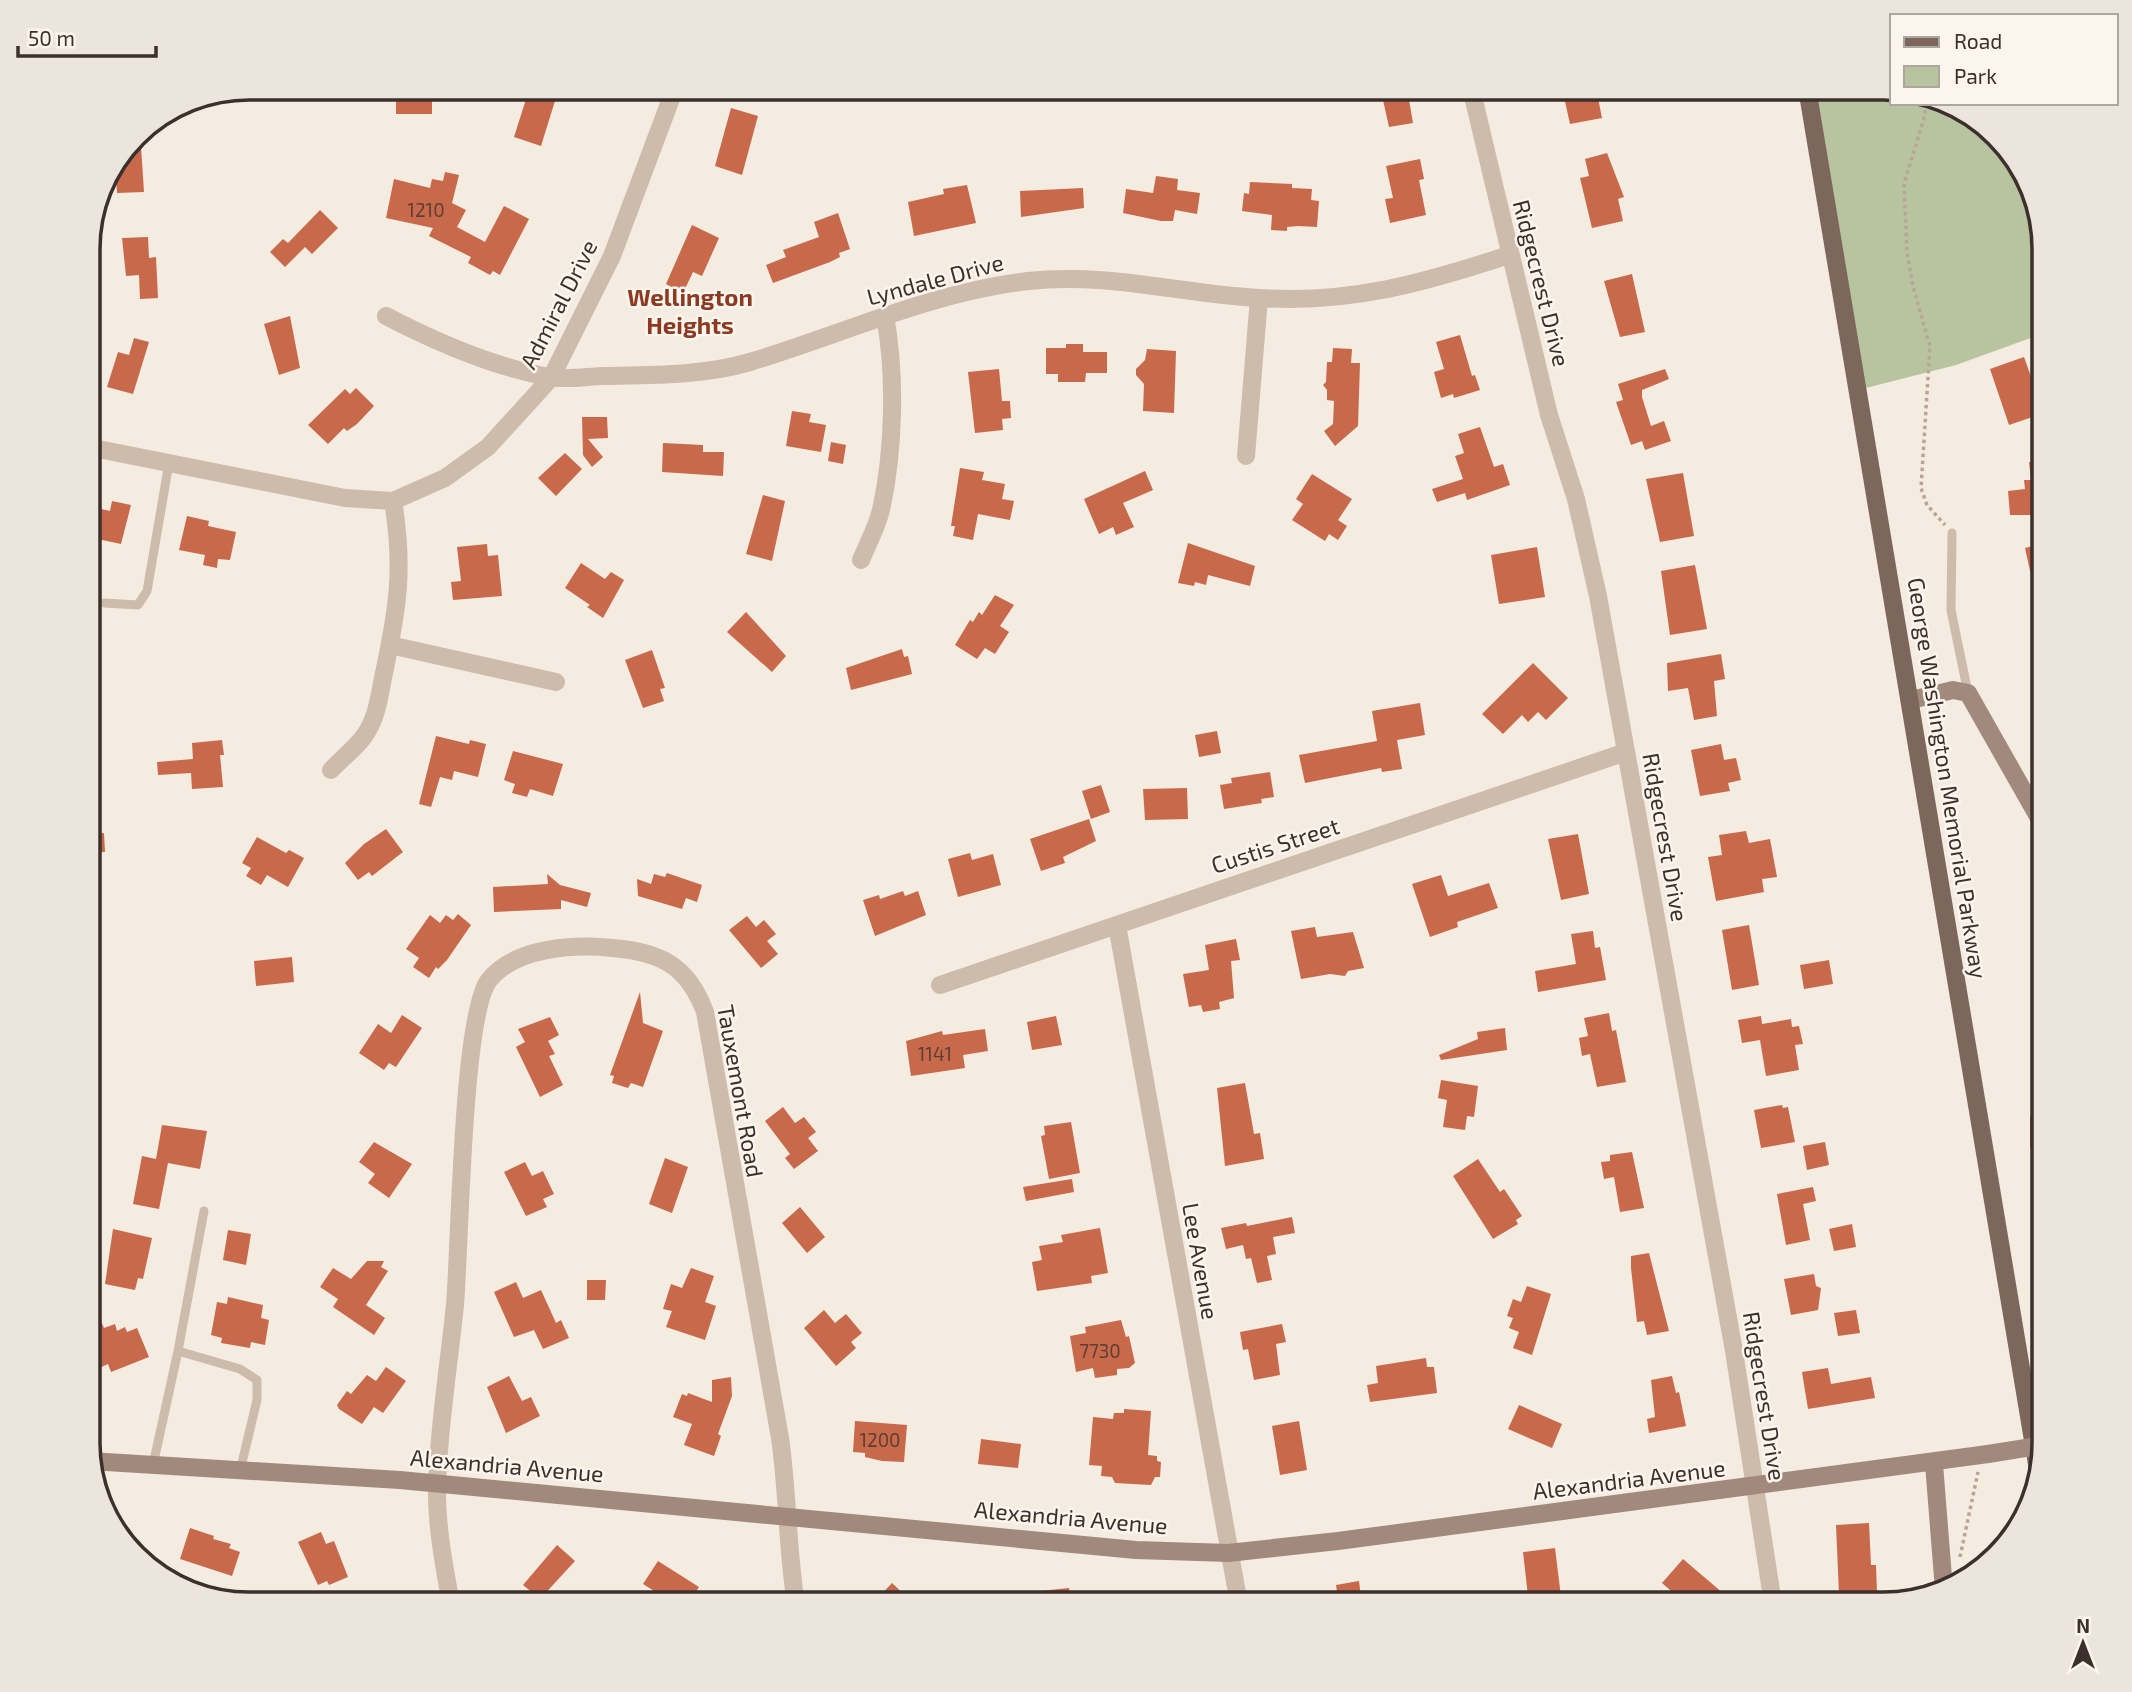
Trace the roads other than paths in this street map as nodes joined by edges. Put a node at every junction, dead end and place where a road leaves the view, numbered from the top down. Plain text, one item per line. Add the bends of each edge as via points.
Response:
1 (670, 100) edge
2 (1474, 100) edge
3 (1809, 100) edge
4 (1509, 255) junction
5 (1259, 298) junction
6 (386, 316) dead end
7 (885, 316) junction
8 (551, 377) junction
9 (100, 449) edge
10 (1246, 456) dead end
11 (169, 463) junction
12 (393, 500) junction
13 (1952, 533) road end
14 (861, 560) dead end
15 (104, 603) dead end
16 (390, 645) junction
17 (556, 681) dead end
18 (1968, 693) junction
19 (1910, 700) junction
20 (1626, 751) junction
21 (331, 770) dead end
22 (2032, 804) edge
23 (1117, 925) junction
24 (940, 985) dead end
25 (204, 1211) dead end
26 (178, 1351) junction
27 (2032, 1434) edge
28 (2032, 1448) edge
29 (101, 1462) edge
30 (1934, 1464) junction
31 (153, 1465) junction
32 (240, 1471) junction
33 (437, 1483) junction
34 (1754, 1487) junction
35 (787, 1515) junction
36 (1228, 1553) junction
37 (1943, 1579) edge
38 (449, 1592) edge
39 (794, 1592) edge
40 (1236, 1592) edge
41 (1771, 1592) edge

1 - 8 street, Admiral Drive via 612,256
2 - 4 street, Ridgecrest Drive
3 - 19 main road, George Washington Memorial Parkway
4 - 5 street, Lyndale Drive via 1380,293
4 - 20 street, Ridgecrest Drive via 1588,548
5 - 7 street, Lyndale Drive via 1133,282 1057,279 967,292
5 - 10 street
6 - 8 street, Lyndale Drive via 423,335
7 - 8 street, Lyndale Drive via 727,368
7 - 14 street via 892,360 888,451 882,508
8 - 12 street, Admiral Drive via 516,419 472,460 445,478
9 - 11 street, Admiral Drive
11 - 12 street, Admiral Drive via 333,496
11 - 15 lane via 146,591 138,605
12 - 16 street via 401,578
13 - 18 lane via 1951,610
16 - 17 street
16 - 21 street via 367,733
18 - 19 street via 1953,690
18 - 22 street
19 - 27 main road, George Washington Memorial Parkway
20 - 23 street, Custis Street
20 - 34 street, Ridgecrest Drive via 1734,1351
23 - 24 street, Custis Street
23 - 36 street, Lee Avenue
25 - 26 lane
26 - 31 lane
26 - 32 lane via 240,1369 257,1380 257,1400
28 - 30 street, Alexandria Avenue, bridge
29 - 31 street, Alexandria Avenue
30 - 34 street, Alexandria Avenue
30 - 37 street
31 - 32 street, Alexandria Avenue
32 - 33 street, Alexandria Avenue
33 - 35 street, Alexandria Avenue
33 - 35 street, Tauxemont Road via 455,1302 469,1080 480,999 488,982 511,962 543,951 624,948 666,961 684,972 705,1012 780,1437
33 - 38 street, Tauxemont Road
34 - 36 street, Alexandria Avenue
34 - 41 street, Ridgecrest Drive
35 - 36 street, Alexandria Avenue via 1136,1550
35 - 39 street, Tauxemont Road
36 - 40 street, Lee Avenue

